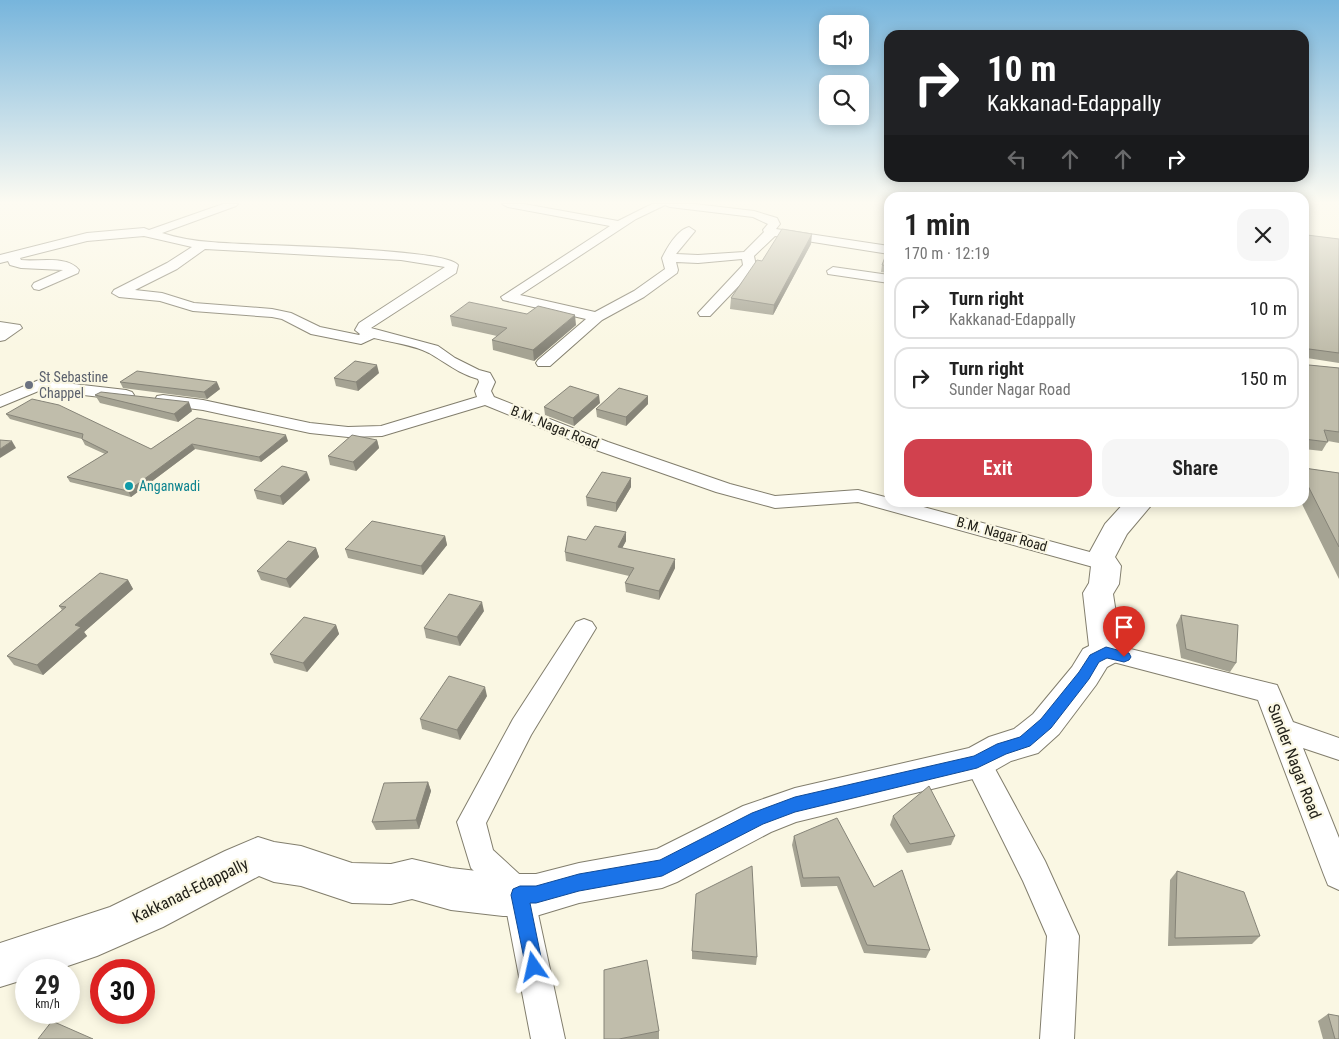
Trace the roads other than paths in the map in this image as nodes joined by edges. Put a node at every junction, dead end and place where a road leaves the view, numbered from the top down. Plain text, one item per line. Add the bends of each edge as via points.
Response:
1 (29, 252) edge
2 (192, 252) edge
3 (318, 252) edge
4 (577, 252) edge
5 (672, 252) edge
6 (750, 252) edge
7 (748, 255) junction
8 (16, 256) junction
9 (668, 258) junction
10 (0, 259) edge
11 (832, 271) dead end
12 (884, 279) edge
13 (39, 286) dead end
14 (705, 313) dead end
15 (597, 317) junction
16 (0, 326) edge
17 (372, 333) junction
18 (0, 337) edge
19 (544, 364) dead end
20 (487, 400) junction
21 (0, 402) edge
22 (884, 503) edge
23 (898, 507) edge
24 (1136, 507) edge
25 (1104, 563) junction
26 (584, 628) dead end
27 (1106, 652) junction
28 (1282, 730) junction
29 (1339, 749) edge
30 (977, 762) junction
31 (1339, 874) edge
32 (520, 895) junction
33 (0, 965) edge
34 (548, 1039) edge
35 (1057, 1039) edge

1 - 8 street
2 - 17 street via 120,293 162,297 193,307 272,312 316,331 360,340
3 - 17 street via 412,257 452,265 451,270 362,327
4 - 15 street via 508,297
5 - 9 street
6 - 7 street
7 - 9 street
7 - 14 street via 750,266
8 - 10 street
8 - 13 street via 14,262 20,264 55,265 73,270
9 - 15 street via 672,270 639,294
11 - 12 street
15 - 19 street
16 - 18 street via 15,328
17 - 20 street via 433,349 450,361 484,376 487,382 483,392
20 - 21 street via 382,431 348,432 310,428 203,405 38,385
20 - 22 street, B.M. Nagar Road via 602,446 732,491 774,502 858,496
23 - 25 street, B.M. Nagar Road
24 - 25 street via 1115,530 1101,557
25 - 27 street via 1104,584 1098,594
26 - 32 street via 522,727 470,822 481,858
27 - 28 street, Sunder Nagar Road via 1268,692
27 - 30 street, Kakkanad-Edappally via 1095,658 1046,724 1025,742 1002,748
28 - 29 street
28 - 31 street, Sunder Nagar Road
30 - 32 street, Kakkanad-Edappally via 795,804 758,818 662,868 579,883 536,895
30 - 35 street via 1034,871 1063,936
32 - 33 street, Kakkanad-Edappally via 451,889 412,879 391,884 352,883 302,866 258,856 110,929
32 - 34 street

